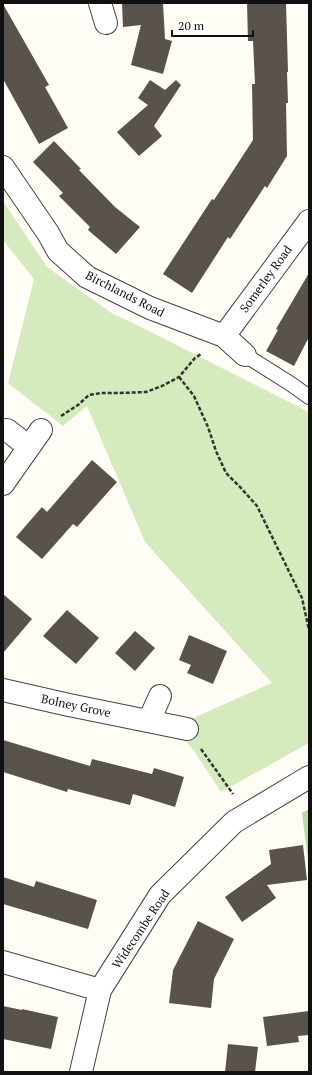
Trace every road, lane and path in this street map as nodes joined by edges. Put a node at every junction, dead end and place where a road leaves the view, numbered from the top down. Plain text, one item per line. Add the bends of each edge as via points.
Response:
1 (3, 168) edge
2 (309, 221) edge
3 (224, 336) junction
4 (245, 355) joint
5 (179, 377) junction
6 (309, 397) edge
7 (6, 430) dead end
8 (35, 439) junction
9 (3, 484) edge
10 (309, 630) edge
11 (3, 690) edge
12 (160, 696) dead end
13 (149, 721) junction
14 (187, 729) joint
15 (309, 777) edge
16 (247, 814) junction
17 (3, 962) edge
18 (100, 990) junction
19 (81, 1072) edge

1 - 3 street, Birchlands Road via 58,251 87,277 150,308
2 - 3 street, Somerley Road
3 - 4 street
3 - 5 path via 195,358
4 - 6 lane
5 - 8 path via 146,392 89,395
5 - 10 path via 194,396 226,473 257,506 302,598
7 - 8 street
8 - 9 street
11 - 13 street, Bolney Grove
12 - 13 street
13 - 14 street, Bolney Grove
14 - 16 path
15 - 16 street, Widecombe Road
16 - 18 street, Widecombe Road via 234,822 160,894
17 - 18 street
18 - 19 street, Widecombe Road

